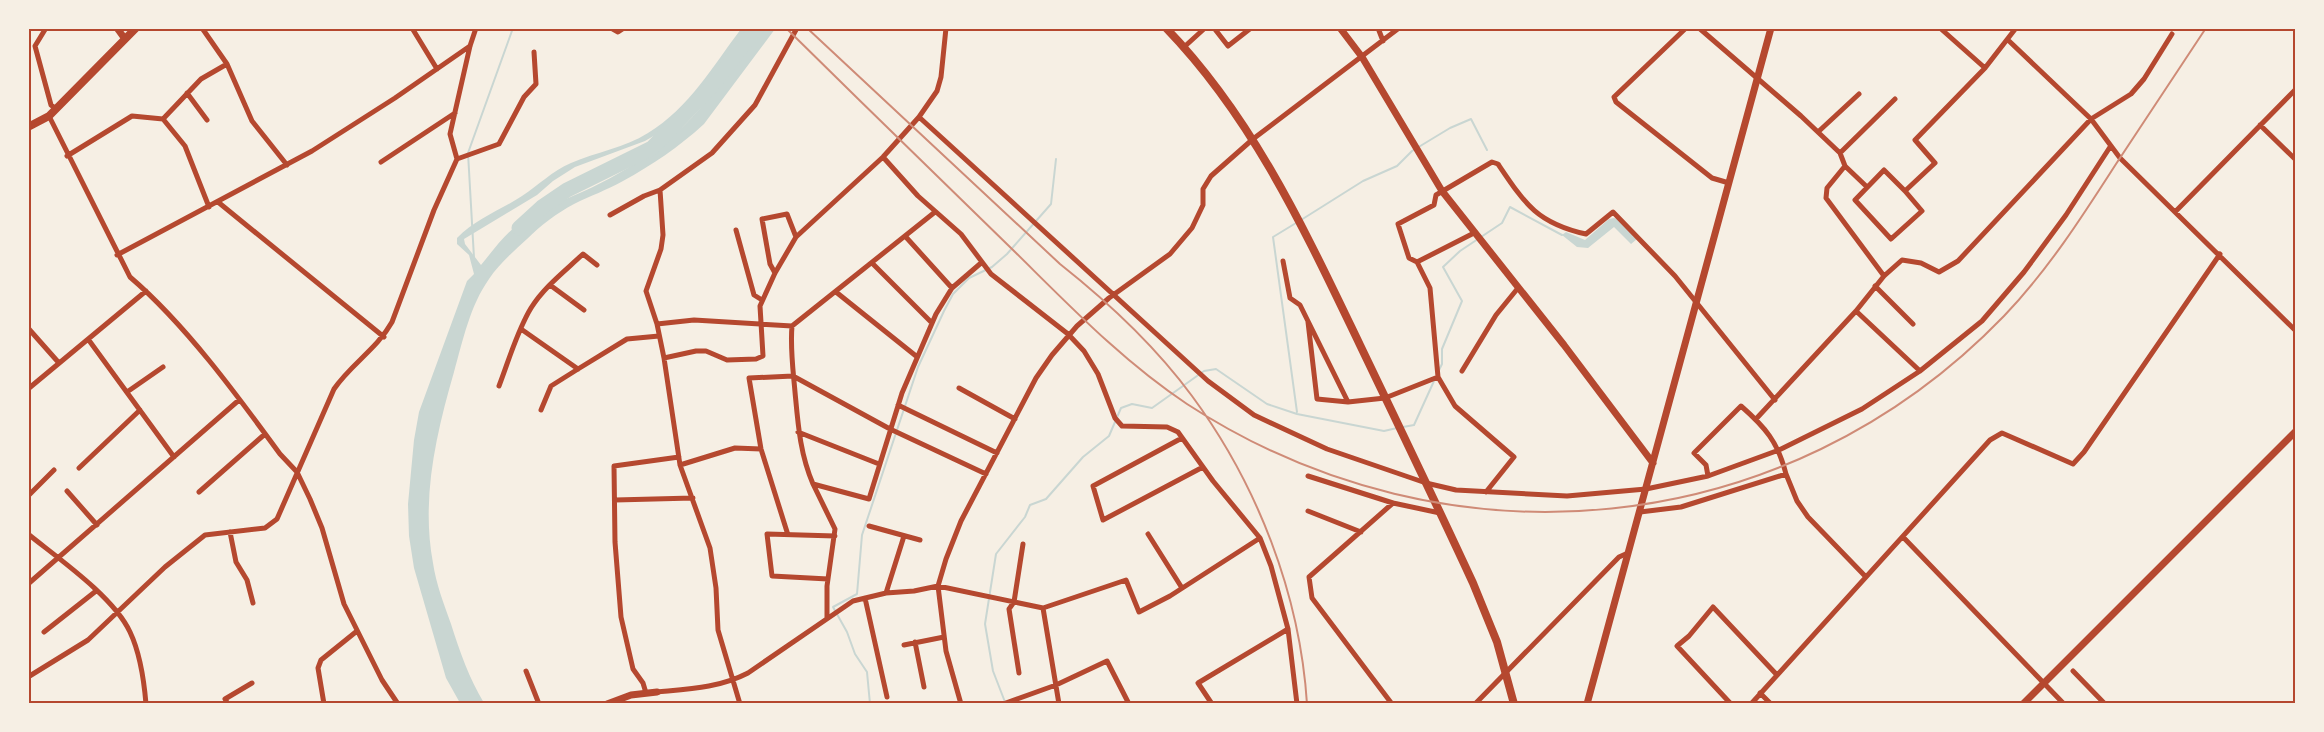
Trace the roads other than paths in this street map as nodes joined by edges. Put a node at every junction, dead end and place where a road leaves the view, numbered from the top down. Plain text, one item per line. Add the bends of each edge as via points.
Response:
1 (46, 28) edge
2 (117, 28) edge
3 (136, 28) edge
4 (202, 28) edge
5 (412, 28) edge
6 (476, 28) edge
7 (611, 28) edge
8 (624, 28) edge
9 (797, 28) edge
10 (946, 28) edge
11 (1166, 28) edge
12 (1205, 28) edge
13 (1214, 28) edge
14 (1251, 28) edge
15 (1340, 28) edge
16 (1378, 28) edge
17 (1399, 28) edge
18 (1686, 28) edge
19 (1699, 28) edge
20 (1771, 28) edge
21 (1940, 28) edge
22 (2016, 28) edge
23 (2172, 34) dead end
24 (125, 39) junction
25 (2008, 40) junction
26 (1383, 41) junction
27 (470, 46) junction
28 (1183, 48) junction
29 (534, 52) dead end
30 (1362, 57) junction
31 (227, 64) junction
32 (1985, 68) junction
33 (437, 69) junction
34 (1757, 79) junction
35 (2295, 90) edge
36 (187, 93) junction
37 (1859, 94) dead end
38 (1895, 99) dead end
39 (56, 109) junction
40 (455, 113) junction
41 (49, 116) junction
42 (919, 117) junction
43 (163, 118) junction
44 (2091, 119) junction
45 (207, 120) dead end
46 (2260, 125) junction
47 (28, 126) edge
48 (1818, 132) junction
49 (1253, 139) junction
50 (2110, 147) junction
51 (1840, 153) junction
52 (67, 156) junction
53 (883, 157) junction
54 (457, 159) junction
55 (2295, 160) edge
56 (381, 162) dead end
57 (287, 165) junction
58 (1845, 166) junction
59 (1728, 183) junction
60 (1866, 186) junction
61 (660, 190) junction
62 (1442, 191) junction
63 (1905, 191) junction
64 (218, 202) junction
65 (209, 207) junction
66 (935, 212) junction
67 (2175, 212) junction
68 (610, 215) dead end
69 (736, 230) dead end
70 (1474, 233) junction
71 (904, 236) junction
72 (796, 237) junction
73 (2220, 254) junction
74 (117, 255) junction
75 (1283, 261) dead end
76 (1416, 262) junction
77 (872, 263) junction
78 (981, 263) junction
79 (597, 265) dead end
80 (776, 273) junction
81 (1884, 276) junction
82 (550, 285) junction
83 (1875, 286) junction
84 (952, 288) junction
85 (1518, 288) junction
86 (146, 291) junction
87 (836, 292) junction
88 (1113, 295) junction
89 (762, 300) junction
90 (1698, 302) junction
91 (584, 310) dead end
92 (1856, 311) junction
93 (932, 322) junction
94 (1308, 322) junction
95 (761, 323) junction
96 (657, 324) junction
97 (1913, 324) dead end
98 (792, 326) junction
99 (28, 328) edge
100 (521, 329) junction
101 (2295, 331) edge
102 (1068, 334) junction
103 (659, 336) junction
104 (384, 337) junction
105 (88, 339) junction
106 (916, 356) junction
107 (664, 358) junction
108 (59, 363) junction
109 (163, 367) dead end
110 (578, 369) junction
111 (1462, 371) dead end
112 (1920, 371) junction
113 (793, 376) junction
114 (1438, 377) junction
115 (500, 386) dead end
116 (959, 388) dead end
117 (28, 389) edge
118 (127, 392) junction
119 (1385, 398) junction
120 (239, 400) junction
121 (1775, 400) junction
122 (1348, 402) junction
123 (897, 405) junction
124 (140, 410) junction
125 (541, 410) dead end
126 (1015, 419) junction
127 (1756, 419) junction
128 (890, 429) junction
129 (2295, 431) edge
130 (798, 432) junction
131 (265, 434) junction
132 (1182, 438) junction
133 (761, 449) junction
134 (1779, 450) junction
135 (997, 453) junction
136 (174, 457) junction
137 (679, 457) junction
138 (1653, 463) junction
139 (879, 464) junction
140 (680, 465) junction
141 (1203, 467) junction
142 (79, 468) dead end
143 (54, 470) dead end
144 (297, 472) junction
145 (986, 474) junction
146 (1786, 474) junction
147 (1308, 476) dead end
148 (1708, 476) junction
149 (1426, 483) junction
150 (813, 484) junction
151 (1646, 489) junction
152 (67, 491) dead end
153 (199, 492) dead end
154 (1486, 492) junction
155 (28, 496) edge
156 (693, 498) junction
157 (615, 500) junction
158 (1393, 503) junction
159 (1308, 511) dead end
160 (1640, 512) junction
161 (1440, 513) junction
162 (97, 525) junction
163 (869, 526) dead end
164 (230, 532) junction
165 (1361, 532) junction
166 (28, 534) edge
167 (1148, 534) dead end
168 (788, 535) junction
169 (835, 536) junction
170 (904, 536) junction
171 (1903, 537) junction
172 (1260, 538) junction
173 (920, 540) dead end
174 (1023, 544) dead end
175 (1629, 553) junction
176 (58, 558) junction
177 (1865, 576) junction
178 (828, 579) junction
179 (28, 584) edge
180 (938, 586) junction
181 (1182, 588) junction
182 (96, 591) junction
183 (886, 593) junction
184 (864, 598) junction
185 (1014, 602) junction
186 (253, 603) dead end
187 (1043, 608) junction
188 (117, 611) junction
189 (827, 617) junction
190 (1288, 629) junction
191 (357, 631) junction
192 (44, 632) dead end
193 (944, 637) junction
194 (915, 642) junction
195 (904, 645) dead end
196 (526, 671) dead end
197 (1507, 671) junction
198 (2073, 671) dead end
199 (1019, 673) dead end
200 (1777, 675) junction
201 (28, 677) edge
202 (732, 681) junction
203 (252, 683) dead end
204 (2043, 683) junction
205 (1056, 684) junction
206 (924, 687) dead end
207 (657, 692) joint
208 (646, 693) junction
209 (1760, 693) junction
210 (887, 698) dead end
211 (2101, 702) edge
212 (146, 704) edge
213 (228, 704) edge
214 (324, 704) edge
215 (398, 704) edge
216 (539, 704) edge
217 (607, 704) edge
218 (740, 704) edge
219 (961, 704) edge
220 (1003, 704) edge
221 (1059, 704) edge
222 (1129, 704) edge
223 (1212, 704) edge
224 (1297, 704) edge
225 (1392, 704) edge
226 (1475, 704) edge
227 (1515, 704) edge
228 (1587, 704) edge
229 (1731, 704) edge
230 (1751, 704) edge
231 (1771, 704) edge
232 (2023, 704) edge
233 (2064, 704) edge

1 - 39 street via 35,46 51,105
2 - 24 street
3 - 24 main road
4 - 31 street
5 - 33 street
6 - 27 street
7 - 8 street via 618,32
9 - 61 street via 755,105 712,153
10 - 42 street via 937,91
11 - 28 main road
12 - 28 street
13 - 14 street via 1228,46
15 - 30 street
16 - 26 street
17 - 26 street
18 - 59 street via 1614,98 1712,178
19 - 34 street
20 - 34 street
21 - 32 street
22 - 25 street
23 - 44 street via 2131,94
24 - 39 main road
25 - 32 street
25 - 44 street
26 - 30 street
27 - 33 street
27 - 40 street
28 - 49 main road
29 - 54 street via 536,84 524,97 499,144
30 - 49 street
30 - 62 street
31 - 36 street via 201,79
31 - 57 street via 252,121
32 - 63 street via 1915,140 1935,163
33 - 57 street
34 - 48 street
34 - 59 street
35 - 46 street
36 - 43 street
36 - 45 street
37 - 48 street
38 - 51 street
39 - 41 main road
40 - 54 street via 450,134
40 - 56 street
41 - 47 main road
41 - 52 street
42 - 53 street
42 - 88 street
43 - 52 street via 132,116
43 - 65 street via 185,146
44 - 50 street
44 - 81 street via 1958,261 1939,272 1921,263 1902,260
46 - 55 street
46 - 67 street
48 - 51 street
49 - 88 street via 1211,176 1203,189 1203,205 1192,228 1170,254
49 - 119 main road via 1293,207
50 - 67 street
50 - 112 street via 2024,272 1982,321
51 - 58 street
52 - 74 street
53 - 66 street
53 - 72 street
54 - 104 street
57 - 64 street
58 - 60 street
58 - 81 street via 1827,188 1826,198
59 - 90 street
60 - 63 street via 1884,170
60 - 63 street via 1854,200 1891,239 1922,211
61 - 68 street
61 - 96 street via 663,235 646,291
62 - 70 street
62 - 76 street via 1436,195 1434,205 1398,224 1409,258
62 - 90 street via 1492,162 1498,164 1533,210 1561,228 1586,234 1613,212
64 - 65 street
64 - 104 street
65 - 74 street
66 - 71 street
66 - 78 street via 961,234
67 - 73 street
69 - 89 street via 754,295
70 - 76 street
70 - 85 street
71 - 77 street
71 - 84 street
72 - 80 street
72 - 80 street via 787,214 762,219 770,264
73 - 101 street
73 - 171 street via 2073,465 2002,433 1990,440
74 - 86 street via 129,277
75 - 94 street via 1290,298 1300,304
76 - 114 street via 1430,288
77 - 87 street
77 - 93 street
78 - 84 street
78 - 102 street via 1009,290
79 - 82 street via 583,254
80 - 89 street
81 - 83 street
82 - 91 street
82 - 100 street via 531,307
83 - 92 street
83 - 97 street
84 - 93 street
85 - 111 street via 1496,315
85 - 138 street
86 - 105 street
86 - 120 street
87 - 98 street
87 - 106 street
88 - 102 street
88 - 149 street via 1208,381 1254,415 1327,449
89 - 95 street
90 - 121 street
90 - 138 street
92 - 112 street
92 - 121 street
93 - 106 street
94 - 122 street
94 - 122 street via 1317,399
95 - 96 street via 694,320
95 - 98 street
95 - 107 street via 763,356 756,359 727,360 706,351
96 - 103 street
98 - 113 street
99 - 108 street
100 - 110 street
100 - 115 street
102 - 126 street via 1036,378
102 - 132 street via 1094,366 1122,426 1167,427
103 - 107 street
103 - 110 street via 627,339
104 - 144 street via 339,381
105 - 108 street
105 - 118 street
106 - 123 street
107 - 137 street
108 - 117 street
109 - 118 street
110 - 125 street via 551,386
112 - 134 street via 1862,409
113 - 128 street
113 - 130 street
113 - 133 street via 749,378
114 - 119 street
114 - 154 street via 1455,406 1514,457
116 - 126 street
118 - 124 street
119 - 122 street
119 - 149 main road
120 - 131 street
120 - 136 street
121 - 127 street
123 - 128 street
123 - 135 street
124 - 136 street
124 - 142 street
126 - 135 street
127 - 134 street
127 - 148 street via 1741,406 1694,453 1706,465
128 - 139 street
128 - 145 street
129 - 204 street
130 - 139 street
130 - 150 street
131 - 144 street
131 - 153 street
132 - 141 street
132 - 141 street via 1093,486 1103,520
133 - 140 street via 735,448
133 - 168 street
134 - 146 street
134 - 148 street
135 - 145 street
136 - 162 street
137 - 140 street
137 - 157 street via 614,466
138 - 151 street
139 - 150 street via 869,499
140 - 156 street
141 - 172 street
143 - 155 street
144 - 164 street via 270,526
144 - 191 street via 322,528 344,604
145 - 180 street via 961,521
146 - 160 street via 1681,507
146 - 177 street via 1808,517
147 - 158 street
148 - 151 street
149 - 154 street
149 - 161 main road
150 - 169 street
151 - 154 street via 1568,496
151 - 160 street
152 - 162 street
156 - 157 street
156 - 202 street via 710,548 718,630
157 - 208 street via 621,617 633,669
158 - 161 street
158 - 165 street
159 - 165 street
160 - 175 street
161 - 197 main road
162 - 176 street
163 - 170 street
164 - 186 street via 236,562 247,579
164 - 188 street via 205,535
165 - 225 street via 1309,577 1312,598
166 - 176 street
167 - 181 street
168 - 169 street
168 - 178 street via 767,534 772,576
169 - 178 street
170 - 173 street
170 - 183 street
171 - 177 street
171 - 204 street
172 - 181 street
172 - 190 street
174 - 185 street
175 - 197 street via 1619,557
175 - 228 street
176 - 179 street
176 - 182 street
177 - 200 street
178 - 189 street
180 - 183 street
180 - 185 street
180 - 193 street
181 - 187 street via 1139,612 1126,580
182 - 188 street
182 - 192 street
183 - 184 street
184 - 189 street
184 - 210 street
185 - 187 street
185 - 199 street via 1009,609
187 - 205 street
188 - 201 street via 88,640
188 - 212 street via 136,648
189 - 202 street
190 - 223 street via 1198,683
190 - 224 street
191 - 214 street via 321,660 318,668
191 - 215 street
193 - 194 street
193 - 219 street
194 - 195 street
194 - 206 street
196 - 216 street
197 - 226 street
197 - 227 main road
198 - 211 street
200 - 209 street
200 - 229 street via 1713,607 1677,646
202 - 207 street
202 - 218 street
203 - 213 street via 225,699
204 - 232 street
204 - 233 street
205 - 220 street
205 - 221 street
205 - 222 street via 1107,661
207 - 208 street
208 - 217 street
209 - 230 street
209 - 231 street

